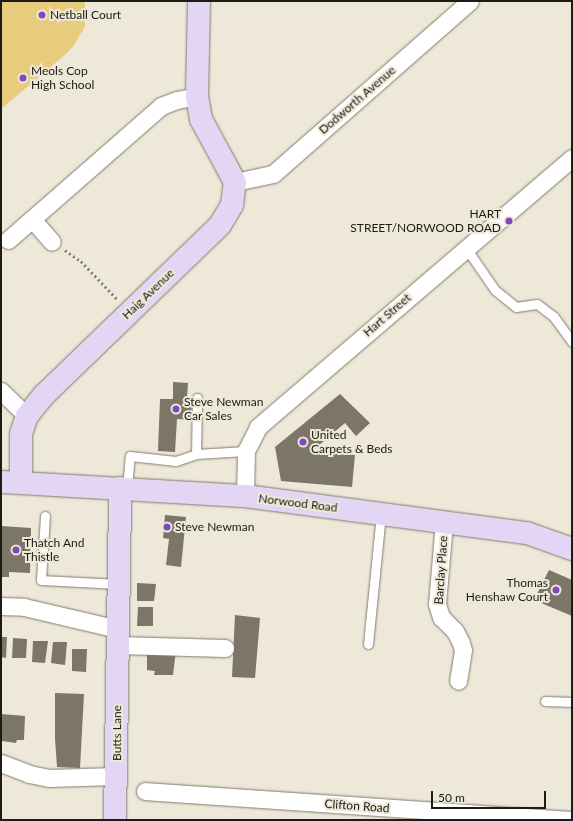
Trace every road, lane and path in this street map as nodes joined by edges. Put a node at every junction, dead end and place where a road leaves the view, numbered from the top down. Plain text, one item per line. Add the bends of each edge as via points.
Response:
1 (199, 1) edge
2 (470, 1) edge
3 (197, 96) junction
4 (572, 158) edge
5 (235, 182) junction
6 (32, 219) junction
7 (8, 240) dead end
8 (52, 242) joint
9 (466, 248) junction
10 (129, 313) junction
11 (572, 342) edge
12 (1, 391) edge
13 (197, 398) dead end
14 (27, 416) junction
15 (246, 451) junction
16 (196, 454) junction
17 (11, 482) edge
18 (124, 488) junction
19 (245, 496) junction
20 (381, 514) junction
21 (45, 516) dead end
22 (444, 522) junction
23 (572, 549) edge
24 (118, 584) junction
25 (1, 606) edge
26 (118, 637) junction
27 (368, 644) dead end
28 (225, 648) dead end
29 (458, 681) dead end
30 (545, 701) dead end
31 (572, 702) edge
32 (1, 763) edge
33 (116, 776) junction
34 (145, 791) dead end
35 (115, 820) edge
36 (569, 820) edge

1 - 3 street
2 - 5 street, Dodworth Avenue via 273,174
3 - 5 street via 202,119
3 - 6 street via 161,106
4 - 9 street, Hart Street
5 - 10 street, Haig Avenue via 232,206 220,225
6 - 7 street
6 - 8 street
8 - 10 path via 81,261
9 - 11 lane via 495,290 516,307 537,304 554,317
9 - 15 street, Hart Street via 258,427
10 - 14 street, Haig Avenue via 44,395
12 - 14 street
13 - 16 lane
14 - 17 street, Haig Avenue
15 - 16 lane
15 - 19 street, Hart Street
16 - 18 lane via 176,462 130,456
17 - 18 street, Norwood Road
18 - 19 street, Norwood Road
18 - 24 street, Butts Lane
19 - 20 street, Norwood Road
20 - 22 street, Norwood Road
20 - 27 lane
21 - 24 lane via 41,580
22 - 23 street, Norwood Road via 527,533
22 - 29 street, Barclay Place via 437,604 441,617 455,631 462,643
24 - 26 street, Butts Lane
25 - 26 street via 24,607
26 - 28 street
26 - 33 street, Butts Lane
30 - 31 lane
32 - 33 street via 29,774 50,778
33 - 35 street, Butts Lane
34 - 36 street, Clifton Road

